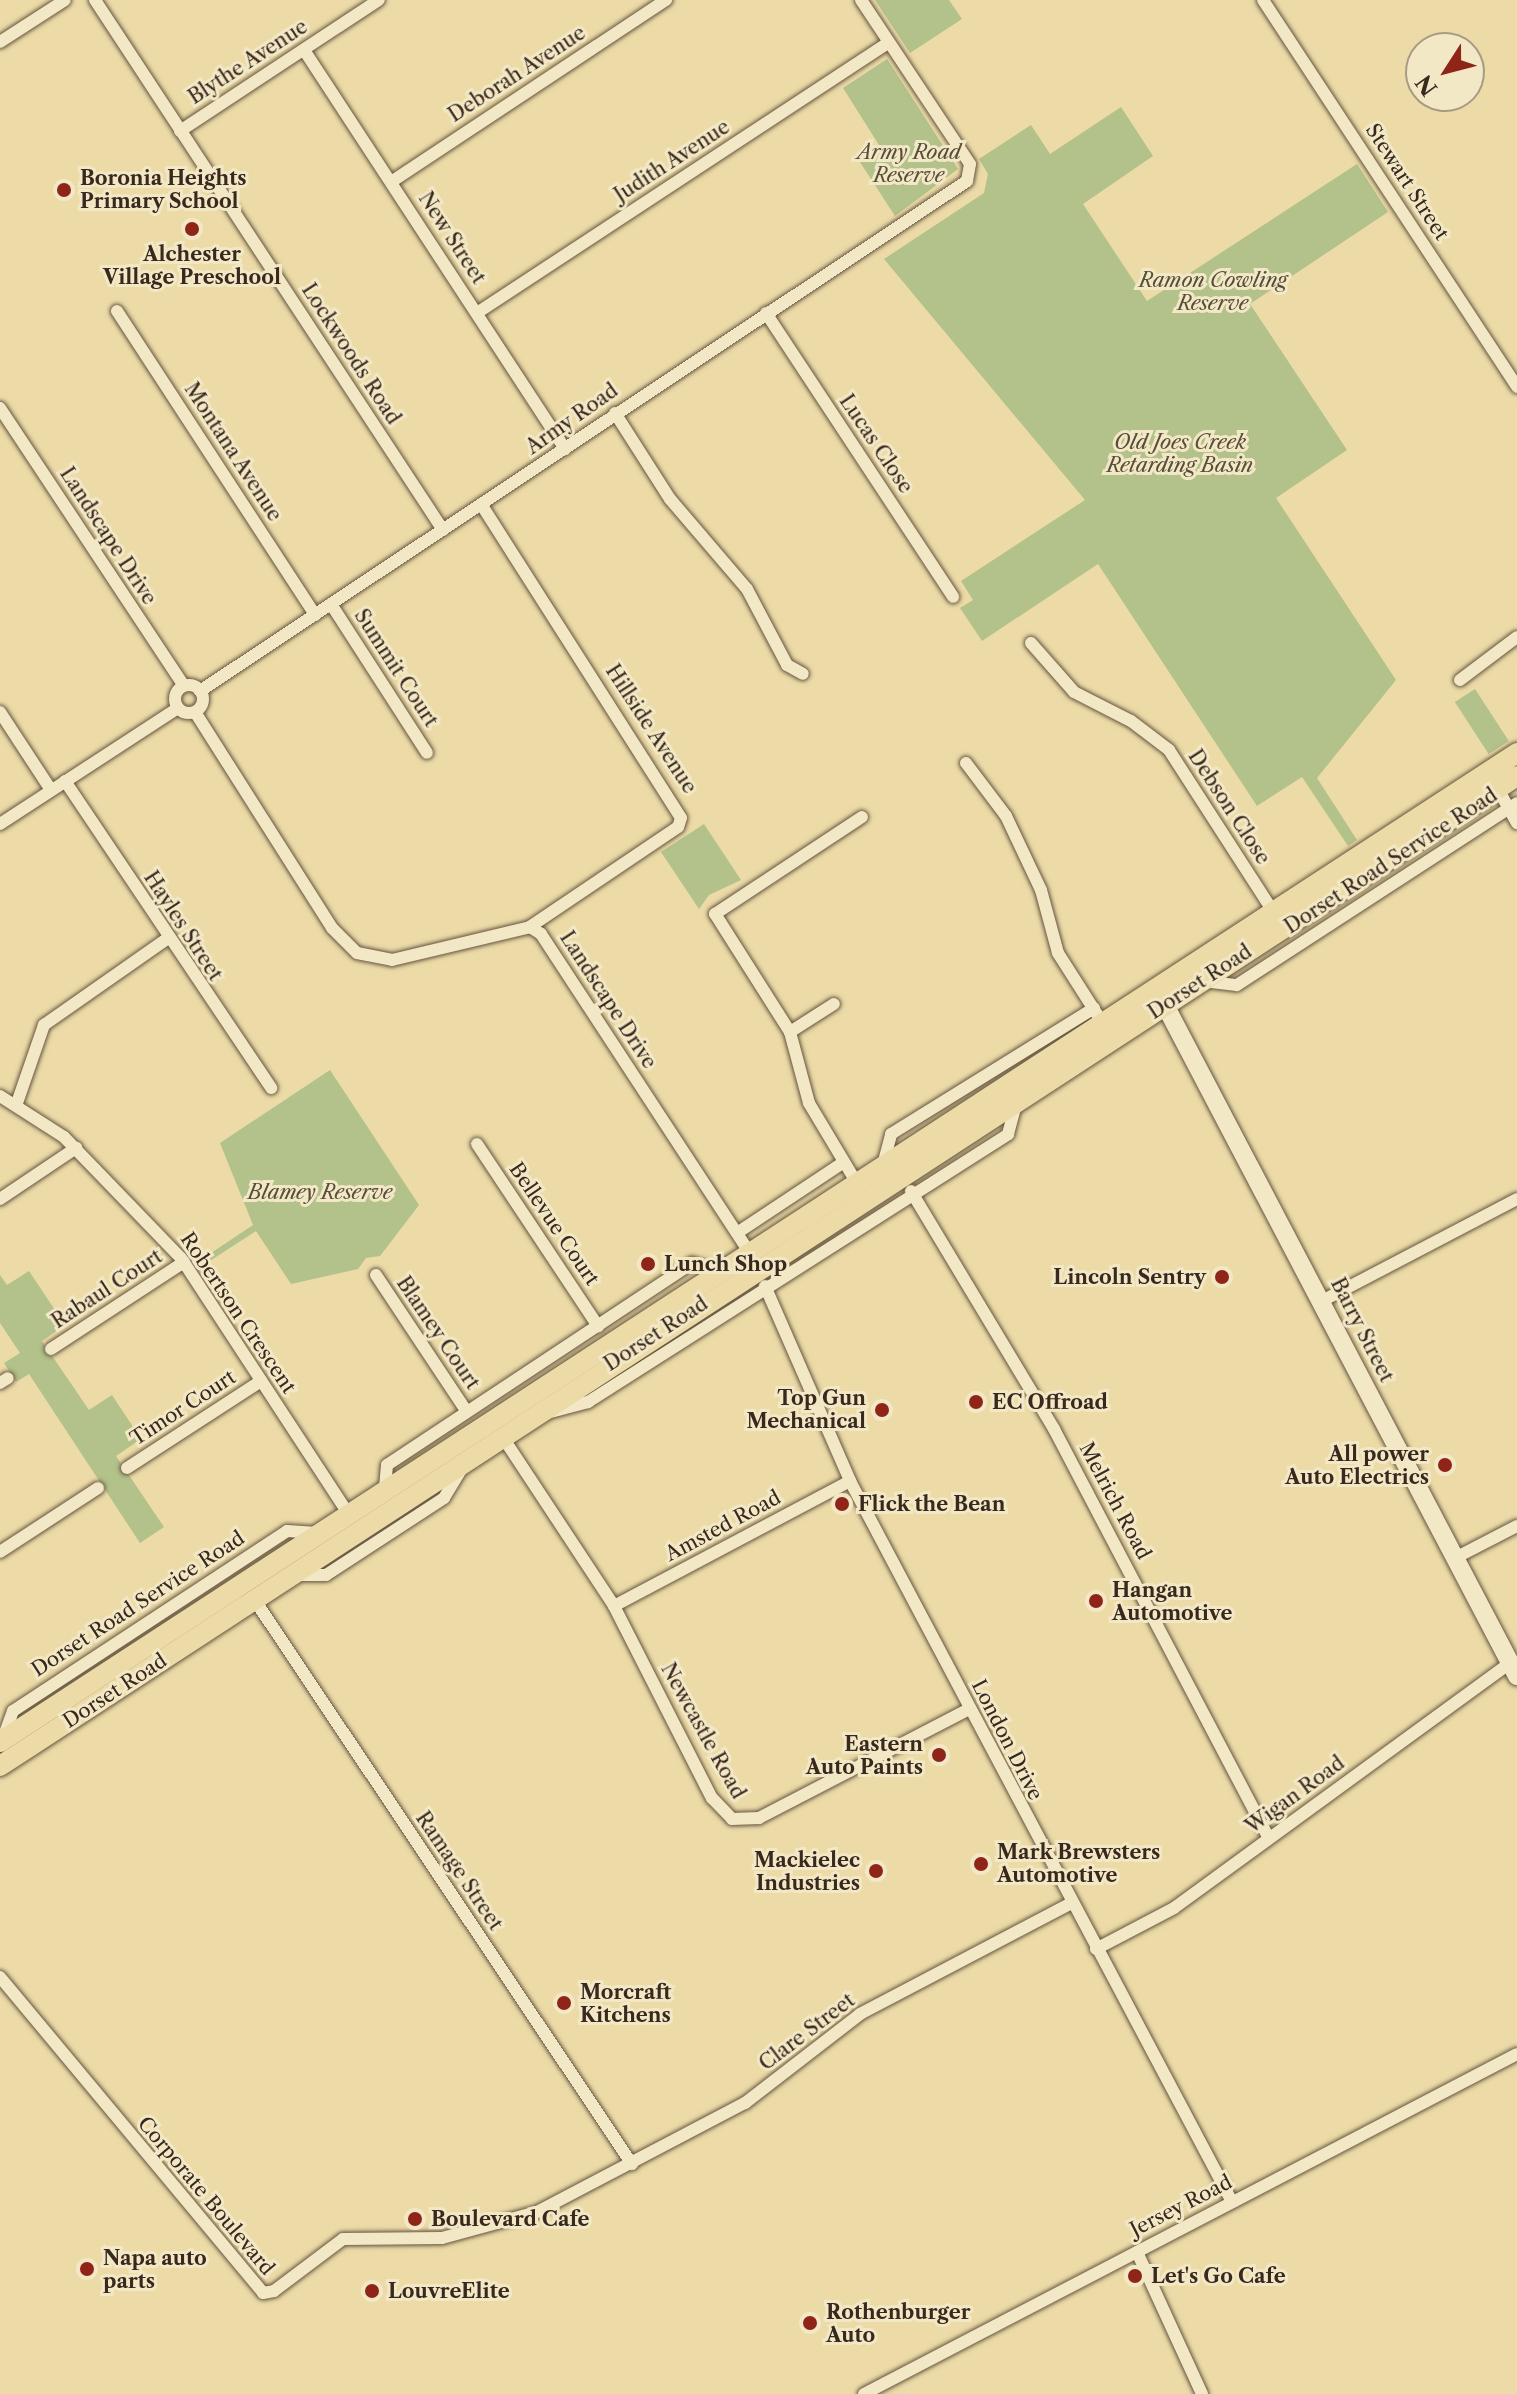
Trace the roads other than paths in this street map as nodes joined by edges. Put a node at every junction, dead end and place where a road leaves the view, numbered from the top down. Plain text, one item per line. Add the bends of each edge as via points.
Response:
1 (65, 0) edge
2 (95, 0) edge
3 (379, 0) edge
4 (666, 0) edge
5 (861, 0) edge
6 (1263, 0) edge
7 (0, 42) edge
8 (888, 43) junction
9 (304, 50) junction
10 (180, 131) junction
11 (391, 182) junction
12 (117, 311) dead end
13 (477, 313) junction
14 (766, 313) junction
15 (1517, 387) edge
16 (0, 408) edge
17 (615, 413) junction
18 (565, 449) junction
19 (481, 504) junction
20 (443, 530) junction
21 (953, 597) dead end
22 (331, 604) junction
23 (315, 615) junction
24 (1517, 637) edge
25 (1031, 643) dead end
26 (803, 674) dead end
27 (1460, 680) dead end
28 (184, 686) junction
29 (200, 691) junction
30 (178, 708) junction
31 (0, 712) edge
32 (195, 712) junction
33 (427, 753) dead end
34 (1517, 753) edge
35 (966, 763) dead end
36 (1517, 776) edge
37 (65, 781) junction
38 (1498, 789) junction
39 (51, 790) junction
40 (1513, 805) edge
41 (862, 817) dead end
42 (1517, 823) edge
43 (0, 824) edge
44 (1274, 913) junction
45 (530, 927) junction
46 (167, 939) junction
47 (1203, 981) junction
48 (1161, 996) junction
49 (834, 1004) dead end
50 (1098, 1015) junction
51 (790, 1032) junction
52 (271, 1088) dead end
53 (999, 1088) junction
54 (0, 1096) edge
55 (1017, 1100) junction
56 (17, 1103) junction
57 (477, 1144) dead end
58 (76, 1148) junction
59 (884, 1161) junction
60 (844, 1162) junction
61 (855, 1180) junction
62 (911, 1191) junction
63 (0, 1199) edge
64 (1517, 1199) edge
65 (748, 1250) junction
66 (184, 1262) junction
67 (718, 1271) junction
68 (376, 1275) dead end
69 (765, 1286) junction
70 (1322, 1301) junction
71 (598, 1326) junction
72 (576, 1341) junction
73 (51, 1349) dead end
74 (556, 1376) junction
75 (261, 1381) junction
76 (467, 1412) junction
77 (536, 1414) junction
78 (502, 1436) junction
79 (466, 1460) junction
80 (127, 1468) dead end
81 (850, 1481) junction
82 (98, 1488) dead end
83 (385, 1488) junction
84 (348, 1513) junction
85 (1517, 1526) edge
86 (360, 1530) junction
87 (317, 1533) junction
88 (0, 1552) edge
89 (1455, 1558) junction
90 (291, 1575) junction
91 (248, 1591) junction
92 (614, 1606) junction
93 (112, 1669) junction
94 (1514, 1670) edge
95 (135, 1678) junction
96 (969, 1709) junction
97 (1, 1741) edge
98 (0, 1766) edge
99 (1269, 1838) junction
100 (1071, 1903) junction
101 (1096, 1949) junction
102 (0, 1977) edge
103 (1517, 2054) edge
104 (632, 2164) junction
105 (571, 2196) joint
106 (1232, 2202) junction
107 (1137, 2252) junction
108 (864, 2394) edge
109 (1202, 2394) edge

1 - 7 street
2 - 10 street, Lockwoods Road
3 - 9 street, Blythe Avenue
4 - 11 street, Deborah Avenue
5 - 8 street
6 - 15 street, Stewart Street
8 - 13 street, Judith Avenue
8 - 14 street, Army Road via 970,164 967,181
9 - 10 street, Blythe Avenue
9 - 11 street, New Street
10 - 20 street, Lockwoods Road
11 - 13 street, New Street
12 - 23 street, Montana Avenue
13 - 18 street, New Street
14 - 17 street, Army Road
14 - 21 street, Lucas Close
16 - 28 street, Landscape Drive
17 - 18 street, Army Road
17 - 26 street via 670,499 747,589 787,665
18 - 19 street, Army Road
19 - 20 street, Army Road
19 - 45 street, Hillside Avenue via 681,818 678,827
20 - 22 street, Army Road
22 - 23 street, Army Road
22 - 33 street, Summit Court
23 - 29 street, Army Road
24 - 27 street
25 - 44 street, Debson Close via 1074,692 1131,721 1169,750
28 - 29 street
28 - 30 street via 176,696
29 - 32 street via 202,703
30 - 32 street
30 - 37 street
31 - 39 street
32 - 45 street, Landscape Drive via 332,928 357,953 392,960
34 - 44 main road, Dorset Road
35 - 50 street via 1006,816 1036,877 1058,953
36 - 38 main road, Dorset Road
37 - 39 street
37 - 46 street, Hayles Street
38 - 40 street
38 - 47 main road, Dorset Road
39 - 43 street
40 - 42 street
40 - 47 street, Dorset Road Service Road via 1237,985
41 - 51 street via 715,914
44 - 48 main road, Dorset Road
45 - 65 street, Landscape Drive via 541,934
46 - 52 street, Hayles Street
46 - 56 street via 44,1025
47 - 48 main road, Dorset Road
48 - 50 main road, Dorset Road
48 - 55 main road, Dorset Road
48 - 70 main road, Barry Street
49 - 51 street
50 - 53 main road, Dorset Road
50 - 59 street via 891,1134
51 - 60 street via 809,1103
53 - 55 main road
53 - 59 main road, Dorset Road
54 - 56 street, Robertson Crescent
55 - 62 street via 1008,1134
55 - 65 main road, Dorset Road
56 - 58 street, Robertson Crescent
57 - 71 street, Bellevue Court
58 - 63 street
58 - 66 street, Robertson Crescent
59 - 61 main road, Dorset Road
60 - 61 street
60 - 65 street
61 - 65 main road, Dorset Road
62 - 69 street
62 - 99 street, Melrich Road via 1054,1429
64 - 70 street
65 - 67 main road, Dorset Road
65 - 77 main road, Dorset Road
66 - 73 street, Rabaul Court
66 - 75 street, Robertson Crescent
67 - 71 street via 692,1263
67 - 74 main road, Dorset Road
68 - 76 street, Blamey Court
69 - 77 street via 581,1406
69 - 81 street, London Drive
70 - 89 main road, Barry Street
71 - 72 street
72 - 74 street
72 - 76 street
74 - 83 main road, Dorset Road
75 - 80 street, Timor Court
75 - 84 street, Robertson Crescent
76 - 83 street via 387,1465
77 - 78 main road, Dorset Road
78 - 79 main road, Dorset Road
78 - 92 street, Newcastle Road
79 - 86 main road, Dorset Road
79 - 90 street via 444,1498 326,1575
81 - 92 street, Amsted Road
81 - 96 street, London Drive
82 - 88 street
83 - 84 main road, Dorset Road
84 - 86 main road
84 - 87 main road, Dorset Road
85 - 89 street
86 - 90 main road, Dorset Road
87 - 91 main road, Dorset Road
87 - 97 street, Dorset Road Service Road via 287,1531 39,1693 6,1717
89 - 94 main road, Barry Street
90 - 91 main road, Dorset Road
91 - 93 main road, Dorset Road
91 - 95 main road, Dorset Road
91 - 104 street, Ramage Street
92 - 96 street, Newcastle Road via 712,1798 722,1812 744,1823
93 - 95 main road
93 - 97 main road, Dorset Road
94 - 99 street, Wigan Road
95 - 98 main road, Dorset Road
96 - 100 street, London Drive
99 - 101 street, Wigan Road via 1174,1908
100 - 101 street, London Drive
100 - 104 street, Clare Street via 860,2014 745,2103
101 - 106 street, London Drive
102 - 105 street, Corporate Boulevard via 263,2293 274,2291 343,2239 442,2238 507,2224
103 - 106 street, Jersey Road
104 - 105 street, Clare Street
106 - 107 street, Jersey Road
107 - 108 street, Jersey Road
107 - 109 street

